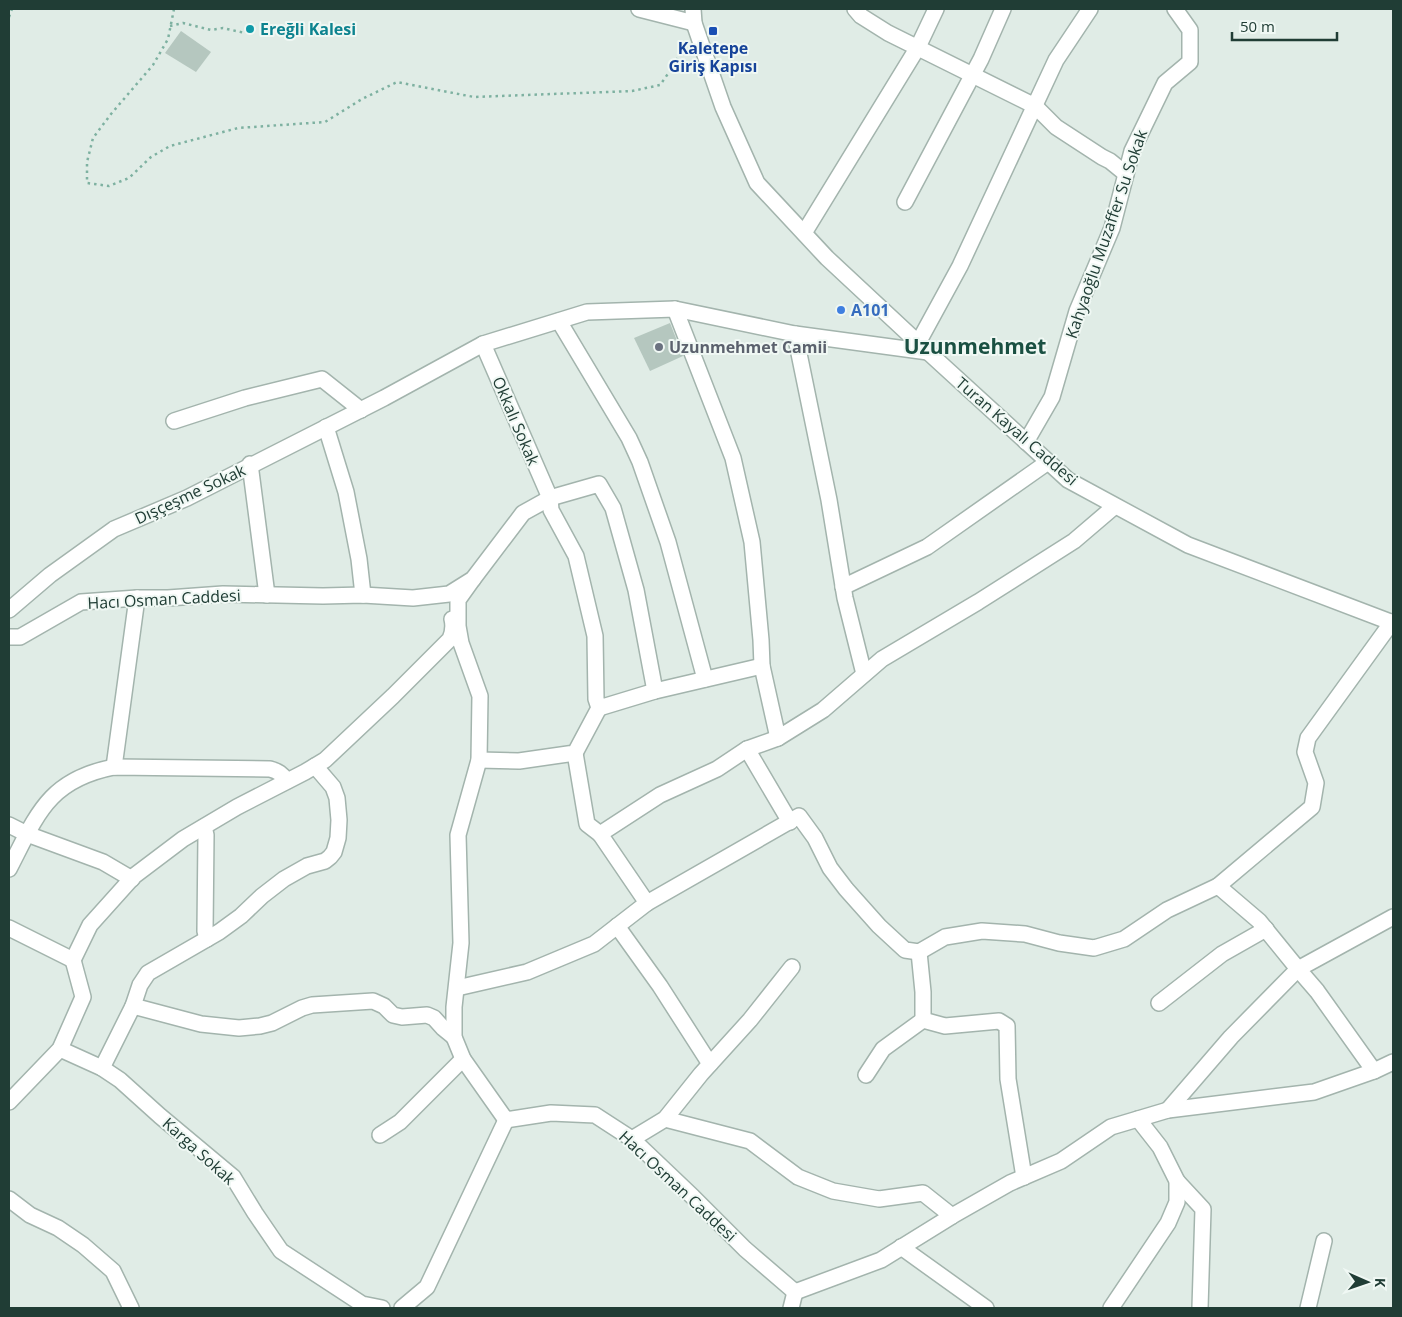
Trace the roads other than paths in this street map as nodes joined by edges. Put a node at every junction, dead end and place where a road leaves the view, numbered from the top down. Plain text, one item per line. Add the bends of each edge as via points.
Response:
1 (639, 9) edge
2 (855, 9) edge
3 (936, 9) edge
4 (1003, 9) edge
5 (1090, 9) edge
6 (1175, 9) edge
7 (694, 16) edge
8 (918, 47) junction
9 (973, 75) junction
10 (1035, 106) junction
11 (1126, 174) junction
12 (905, 202) dead end
13 (804, 233) junction
14 (674, 309) junction
15 (559, 321) junction
16 (795, 334) junction
17 (483, 344) junction
18 (923, 347) junction
19 (361, 410) junction
20 (174, 421) dead end
21 (326, 428) junction
22 (1026, 442) junction
23 (1048, 462) junction
24 (250, 465) junction
25 (550, 498) junction
26 (1116, 506) junction
27 (844, 587) junction
28 (267, 595) junction
29 (363, 595) junction
30 (137, 598) junction
31 (452, 600) junction
32 (9, 610) edge
33 (1392, 622) edge
34 (9, 637) edge
35 (456, 641) junction
36 (762, 666) junction
37 (864, 674) junction
38 (705, 679) junction
39 (655, 691) junction
40 (599, 708) junction
41 (778, 738) junction
42 (747, 749) junction
43 (575, 753) junction
44 (479, 760) junction
45 (315, 766) junction
46 (114, 767) junction
47 (287, 781) junction
48 (790, 821) junction
49 (9, 825) edge
50 (204, 827) junction
51 (27, 834) junction
52 (600, 834) junction
53 (9, 869) edge
54 (132, 879) junction
55 (1218, 886) junction
56 (647, 903) junction
57 (1393, 917) edge
58 (617, 926) junction
59 (9, 928) edge
60 (1266, 929) junction
61 (206, 939) junction
62 (919, 952) junction
63 (73, 960) junction
64 (792, 967) dead end
65 (1298, 970) junction
66 (457, 988) junction
67 (1158, 1003) dead end
68 (133, 1006) junction
69 (923, 1020) junction
70 (454, 1037) junction
71 (60, 1049) junction
72 (463, 1059) junction
73 (1393, 1062) edge
74 (710, 1064) junction
75 (102, 1068) junction
76 (1374, 1071) junction
77 (866, 1075) dead end
78 (15, 1085) edge
79 (9, 1102) edge
80 (1168, 1110) junction
81 (665, 1119) junction
82 (1138, 1119) junction
83 (506, 1120) junction
84 (380, 1135) dead end
85 (632, 1139) junction
86 (1024, 1176) junction
87 (1177, 1182) junction
88 (9, 1199) edge
89 (952, 1216) junction
90 (1324, 1241) dead end
91 (901, 1247) junction
92 (795, 1292) junction
93 (131, 1308) edge
94 (382, 1308) edge
95 (402, 1308) edge
96 (791, 1308) edge
97 (986, 1308) edge
98 (1111, 1308) edge
99 (1200, 1308) edge
100 (1308, 1308) edge

1 - 7 street
2 - 8 street via 888,33
3 - 8 street
4 - 9 street
5 - 10 street via 1056,60
6 - 11 street, Kahyaoğlu Muzaffer Su Sokak via 1190,30 1190,62 1164,83 1132,151
7 - 13 street, Turan Kayalı Caddesi via 723,107 757,183
8 - 9 street
8 - 13 street
9 - 10 street
9 - 12 street
10 - 11 street via 1056,127
10 - 18 street
11 - 22 street, Kahyaoğlu Muzaffer Su Sokak via 1112,228 1077,311 1052,397
13 - 18 street, Turan Kayalı Caddesi
14 - 15 street, Dışçeşme Sokak via 587,312
14 - 16 street, Dışçeşme Sokak
14 - 36 street via 733,458 752,542
15 - 17 street, Dışçeşme Sokak
15 - 38 street via 640,462 668,542
16 - 18 street, Dışçeşme Sokak
16 - 27 street
17 - 19 street, Dışçeşme Sokak
17 - 25 street, Okkalı Sokak
18 - 22 street, Turan Kayalı Caddesi
19 - 20 street via 322,380 245,398
19 - 21 street, Dışçeşme Sokak
21 - 24 street, Dışçeşme Sokak
21 - 29 street via 346,492
22 - 23 street, Turan Kayalı Caddesi
23 - 26 street, Turan Kayalı Caddesi via 1068,480
23 - 27 street via 927,547
24 - 28 street
24 - 32 street, Dışçeşme Sokak via 187,498 114,529 50,575
25 - 31 street, Hacı Osman Caddesi via 524,513 473,579
25 - 39 street, Hacı Osman Caddesi via 599,484 604,492 612,508 636,590
25 - 40 street via 551,510 576,556 596,636 596,699
26 - 33 street, Turan Kayalı Caddesi via 1188,545
26 - 37 street via 1074,541 882,659
27 - 37 street
28 - 29 street, Hacı Osman Caddesi
28 - 30 street, Hacı Osman Caddesi
29 - 31 street, Hacı Osman Caddesi
30 - 34 street, Hacı Osman Caddesi via 81,602 20,636
30 - 46 street
31 - 35 street via 458,626
33 - 55 street via 1308,738 1305,752 1316,783 1312,807
35 - 44 street via 480,696
35 - 45 street via 334,753
36 - 38 street
36 - 41 street
37 - 41 street via 823,710
38 - 39 street
39 - 40 street
40 - 43 street
41 - 42 street
42 - 48 street
42 - 52 street via 716,769 660,795
43 - 44 street via 519,761
43 - 52 street via 587,824
44 - 66 street via 458,835 461,943
45 - 47 street
45 - 61 street via 333,787 337,798 340,820 334,852 272,887 230,925
46 - 47 street via 270,769 278,771
46 - 51 street via 85,775 61,789 41,810
47 - 50 street
48 - 56 street
48 - 62 street via 799,816 840,882 879,926 905,950
49 - 51 street
50 - 54 street via 182,839
50 - 61 street
51 - 53 street
51 - 54 street via 103,862
52 - 56 street
54 - 63 street via 90,925
55 - 60 street
55 - 62 street via 1167,910 1124,940 1094,948 1025,934 982,931 945,937
56 - 58 street
57 - 65 street
58 - 66 street via 594,944 527,972
58 - 74 street
59 - 63 street
60 - 65 street
60 - 67 street via 1222,954
61 - 68 street via 148,973
62 - 69 street
63 - 71 street via 83,997
64 - 74 street
65 - 76 street via 1317,991
65 - 80 street via 1231,1037
66 - 70 street
68 - 70 street via 201,1024 239,1028 272,1023 312,1004 372,1001 393,1015 434,1018
68 - 75 street
69 - 77 street via 883,1049
69 - 86 street via 945,1026 999,1021 1007,1026 1008,1079
70 - 72 street
71 - 75 street, Karga Sokak
71 - 78 street
72 - 83 street
72 - 84 street via 400,1122
73 - 76 street
74 - 81 street
75 - 94 street, Karga Sokak via 233,1177 282,1251 362,1304
76 - 80 street via 1314,1092
78 - 79 street
80 - 82 street
81 - 85 street
81 - 89 street via 750,1141 798,1177 833,1192 879,1199 923,1193
82 - 86 street via 1111,1127 1061,1161
82 - 87 street via 1160,1147
83 - 85 street, Hacı Osman Caddesi via 551,1113 595,1115
83 - 95 street via 427,1287
85 - 92 street, Hacı Osman Caddesi
86 - 89 street
87 - 98 street via 1177,1202 1168,1223
87 - 99 street via 1203,1209
88 - 93 street via 30,1215 83,1245 113,1271
89 - 91 street
90 - 100 street
91 - 92 street via 881,1260
91 - 97 street
92 - 96 street

